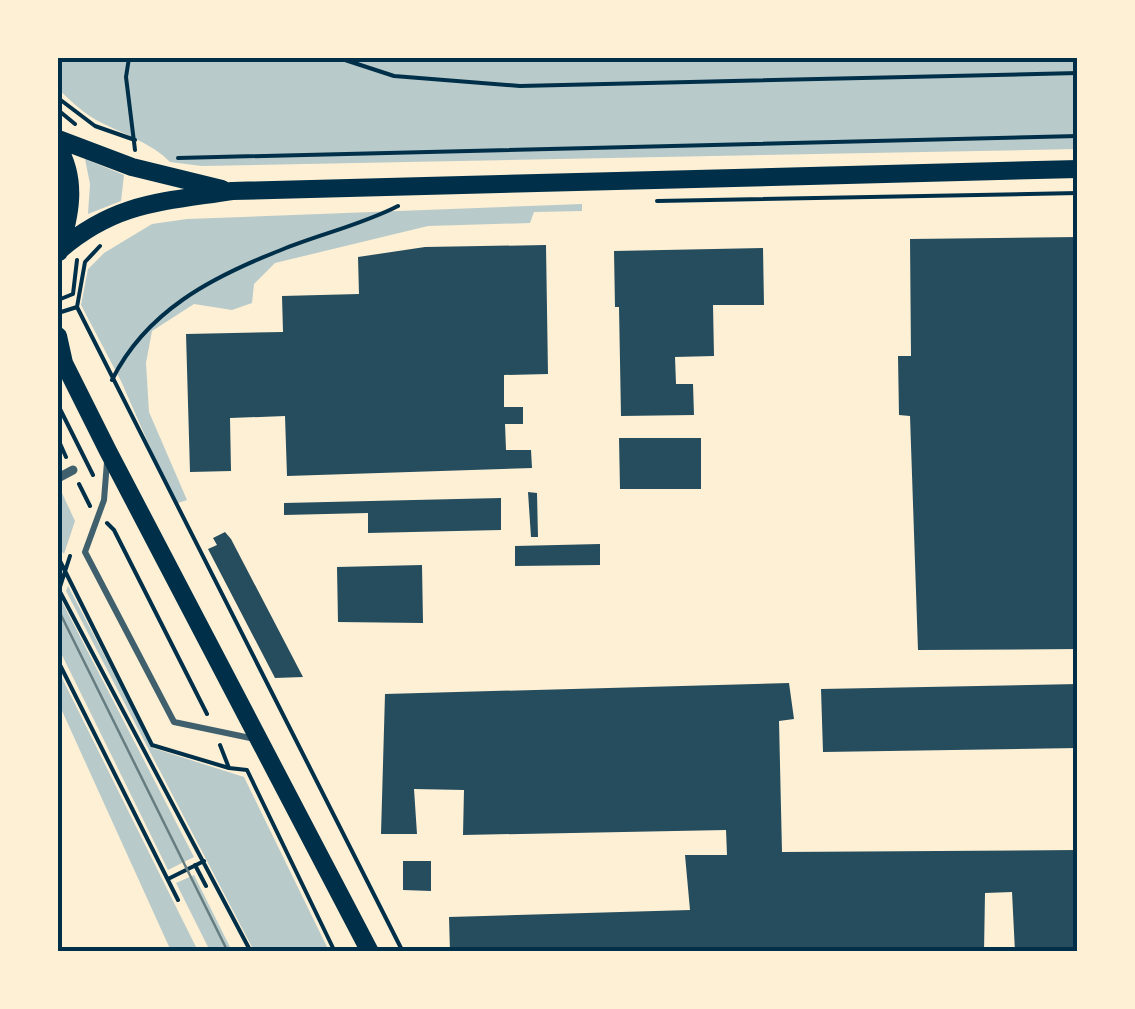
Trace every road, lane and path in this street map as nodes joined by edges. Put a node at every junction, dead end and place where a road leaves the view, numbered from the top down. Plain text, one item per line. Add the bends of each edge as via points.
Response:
1 (130, 58) edge
2 (339, 58) edge
3 (1078, 74) edge
4 (58, 98) edge
5 (58, 110) edge
6 (87, 132) dead end
7 (1078, 136) edge
8 (58, 140) edge
9 (134, 140) junction
10 (58, 147) edge
11 (147, 156) dead end
12 (164, 158) dead end
13 (1078, 169) edge
14 (232, 191) junction
15 (1078, 193) edge
16 (658, 201) dead end
17 (378, 207) dead end
18 (106, 241) dead end
19 (59, 253) edge
20 (77, 308) junction
21 (58, 313) edge
22 (58, 336) edge
23 (61, 360) edge
24 (112, 380) junction
25 (58, 405) edge
26 (58, 438) edge
27 (108, 451) junction
28 (73, 470) joint
29 (58, 478) edge
30 (94, 478) dead end
31 (90, 490) dead end
32 (87, 503) dead end
33 (71, 555) dead end
34 (58, 661) edge
35 (261, 740) junction
36 (228, 768) dead end
37 (204, 860) junction
38 (196, 865) junction
39 (168, 879) junction
40 (206, 886) dead end
41 (178, 900) dead end
42 (251, 952) edge
43 (335, 952) edge
44 (370, 952) edge
45 (403, 952) edge

1 - 9 path
2 - 3 path via 394,76 520,86
4 - 9 path via 95,126
5 - 6 path
7 - 12 path
8 - 14 main road via 132,167
9 - 11 path via 135,153
10 - 19 main road via 71,187
13 - 14 main road
14 - 19 main road via 114,214
15 - 16 path
17 - 24 path via 398,206 246,264 171,305 140,336
18 - 20 path via 84,262
20 - 21 path
20 - 24 path
22 - 23 main road
23 - 27 main road
24 - 45 path
25 - 30 path
26 - 28 path
27 - 35 main road
27 - 35 lane via 104,500 86,552 174,722
28 - 29 street
31 - 32 path
33 - 37 path via 59,590
34 - 39 path
35 - 44 main road
36 - 43 path via 247,770
37 - 38 path
37 - 42 path
38 - 39 path
38 - 40 path
39 - 41 path

